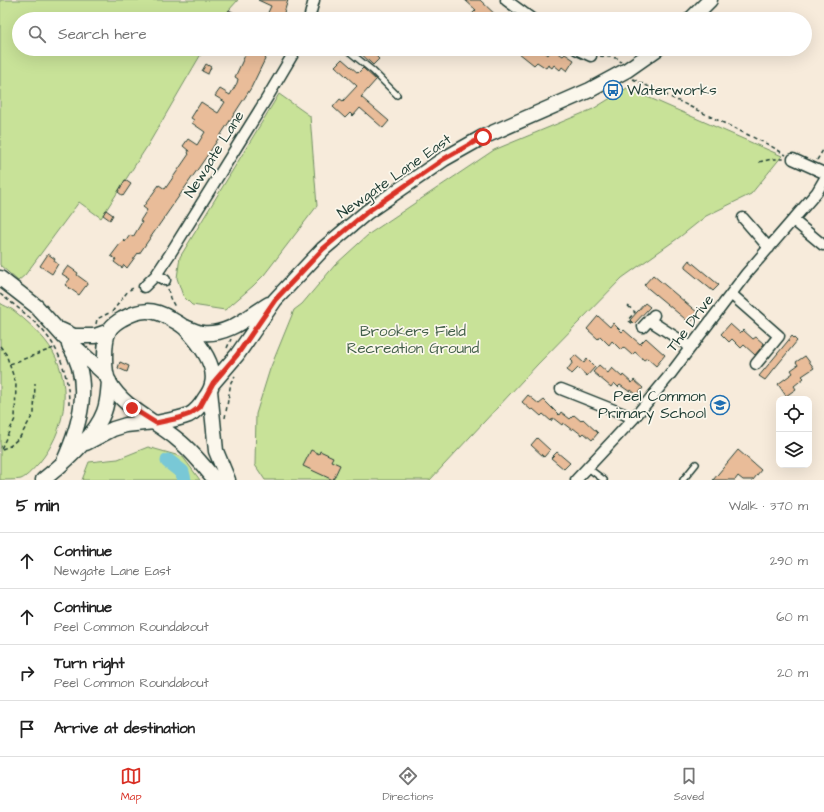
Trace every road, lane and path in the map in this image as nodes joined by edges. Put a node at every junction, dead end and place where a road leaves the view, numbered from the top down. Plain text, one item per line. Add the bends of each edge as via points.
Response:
1 (314, 0) edge
2 (506, 0) edge
3 (710, 0) edge
4 (311, 12) edge
5 (522, 12) edge
6 (698, 12) edge
7 (292, 56) edge
8 (355, 56) edge
9 (590, 56) edge
10 (647, 56) edge
11 (627, 70) junction
12 (397, 95) dead end
13 (824, 150) edge
14 (792, 159) junction
15 (759, 162) dead end
16 (813, 169) junction
17 (824, 173) edge
18 (824, 180) edge
19 (743, 218) dead end
20 (793, 220) junction
21 (823, 244) dead end
22 (769, 248) junction
23 (0, 278) edge
24 (164, 279) junction
25 (144, 286) dead end
26 (0, 294) edge
27 (731, 294) junction
28 (275, 300) junction
29 (628, 306) dead end
30 (177, 312) dead end
31 (649, 321) joint
32 (184, 327) junction
33 (109, 331) junction
34 (61, 333) junction
35 (0, 346) edge
36 (691, 347) junction
37 (54, 348) junction
38 (10, 364) junction
39 (756, 364) dead end
40 (238, 372) dead end
41 (108, 379) junction
42 (35, 383) dead end
43 (211, 387) junction
44 (561, 389) dead end
45 (69, 404) dead end
46 (225, 418) dead end
47 (634, 418) junction
48 (155, 422) junction
49 (80, 447) junction
50 (0, 450) edge
51 (63, 463) junction
52 (696, 464) dead end
53 (588, 468) junction
54 (43, 480) edge
55 (215, 480) edge
56 (228, 480) edge
57 (576, 480) edge
58 (604, 480) edge
59 (683, 480) edge

1 - 4 street
2 - 5 street
3 - 6 main road
7 - 24 street, Newgate Lane
8 - 12 lane
9 - 11 path via 617,58
10 - 11 main road, Newgate Lane East
11 - 14 path via 631,78 769,145
11 - 28 main road, Newgate Lane East via 590,90 483,137 444,159 367,212 323,249
13 - 16 path
14 - 15 path
14 - 16 street
16 - 17 street
18 - 20 street, The Drive
19 - 22 street
20 - 21 street
20 - 22 street, The Drive
22 - 27 street, The Drive
23 - 34 main road via 36,306
24 - 25 street, Newgate Lane
24 - 30 path
26 - 37 path via 25,314
27 - 36 street, The Drive
27 - 39 street via 779,336
28 - 32 main road, Newgate Lane East via 229,329 202,333
28 - 43 main road, Newgate Lane East
29 - 31 path via 635,312 628,320 637,327
31 - 36 street
32 - 33 main road via 165,316 146,310 120,320
32 - 43 main road via 200,345 210,364
33 - 34 main road via 95,336
33 - 41 main road via 105,348
34 - 41 main road
34 - 51 main road via 73,351 83,386 78,424
35 - 38 path
36 - 47 street, The Drive
37 - 38 path
37 - 45 path via 66,377
38 - 50 path via 16,384 15,419
40 - 46 path via 231,382
41 - 48 main road via 122,399
41 - 49 main road via 104,412
42 - 50 path via 34,413 20,437 10,446
43 - 48 main road via 200,407 190,414
43 - 56 main road via 216,451
44 - 47 street
47 - 53 street, The Drive
48 - 49 main road via 113,428
48 - 55 main road via 182,443
49 - 51 main road
51 - 54 main road
52 - 59 lane
53 - 57 street, The Drive
53 - 58 lane

